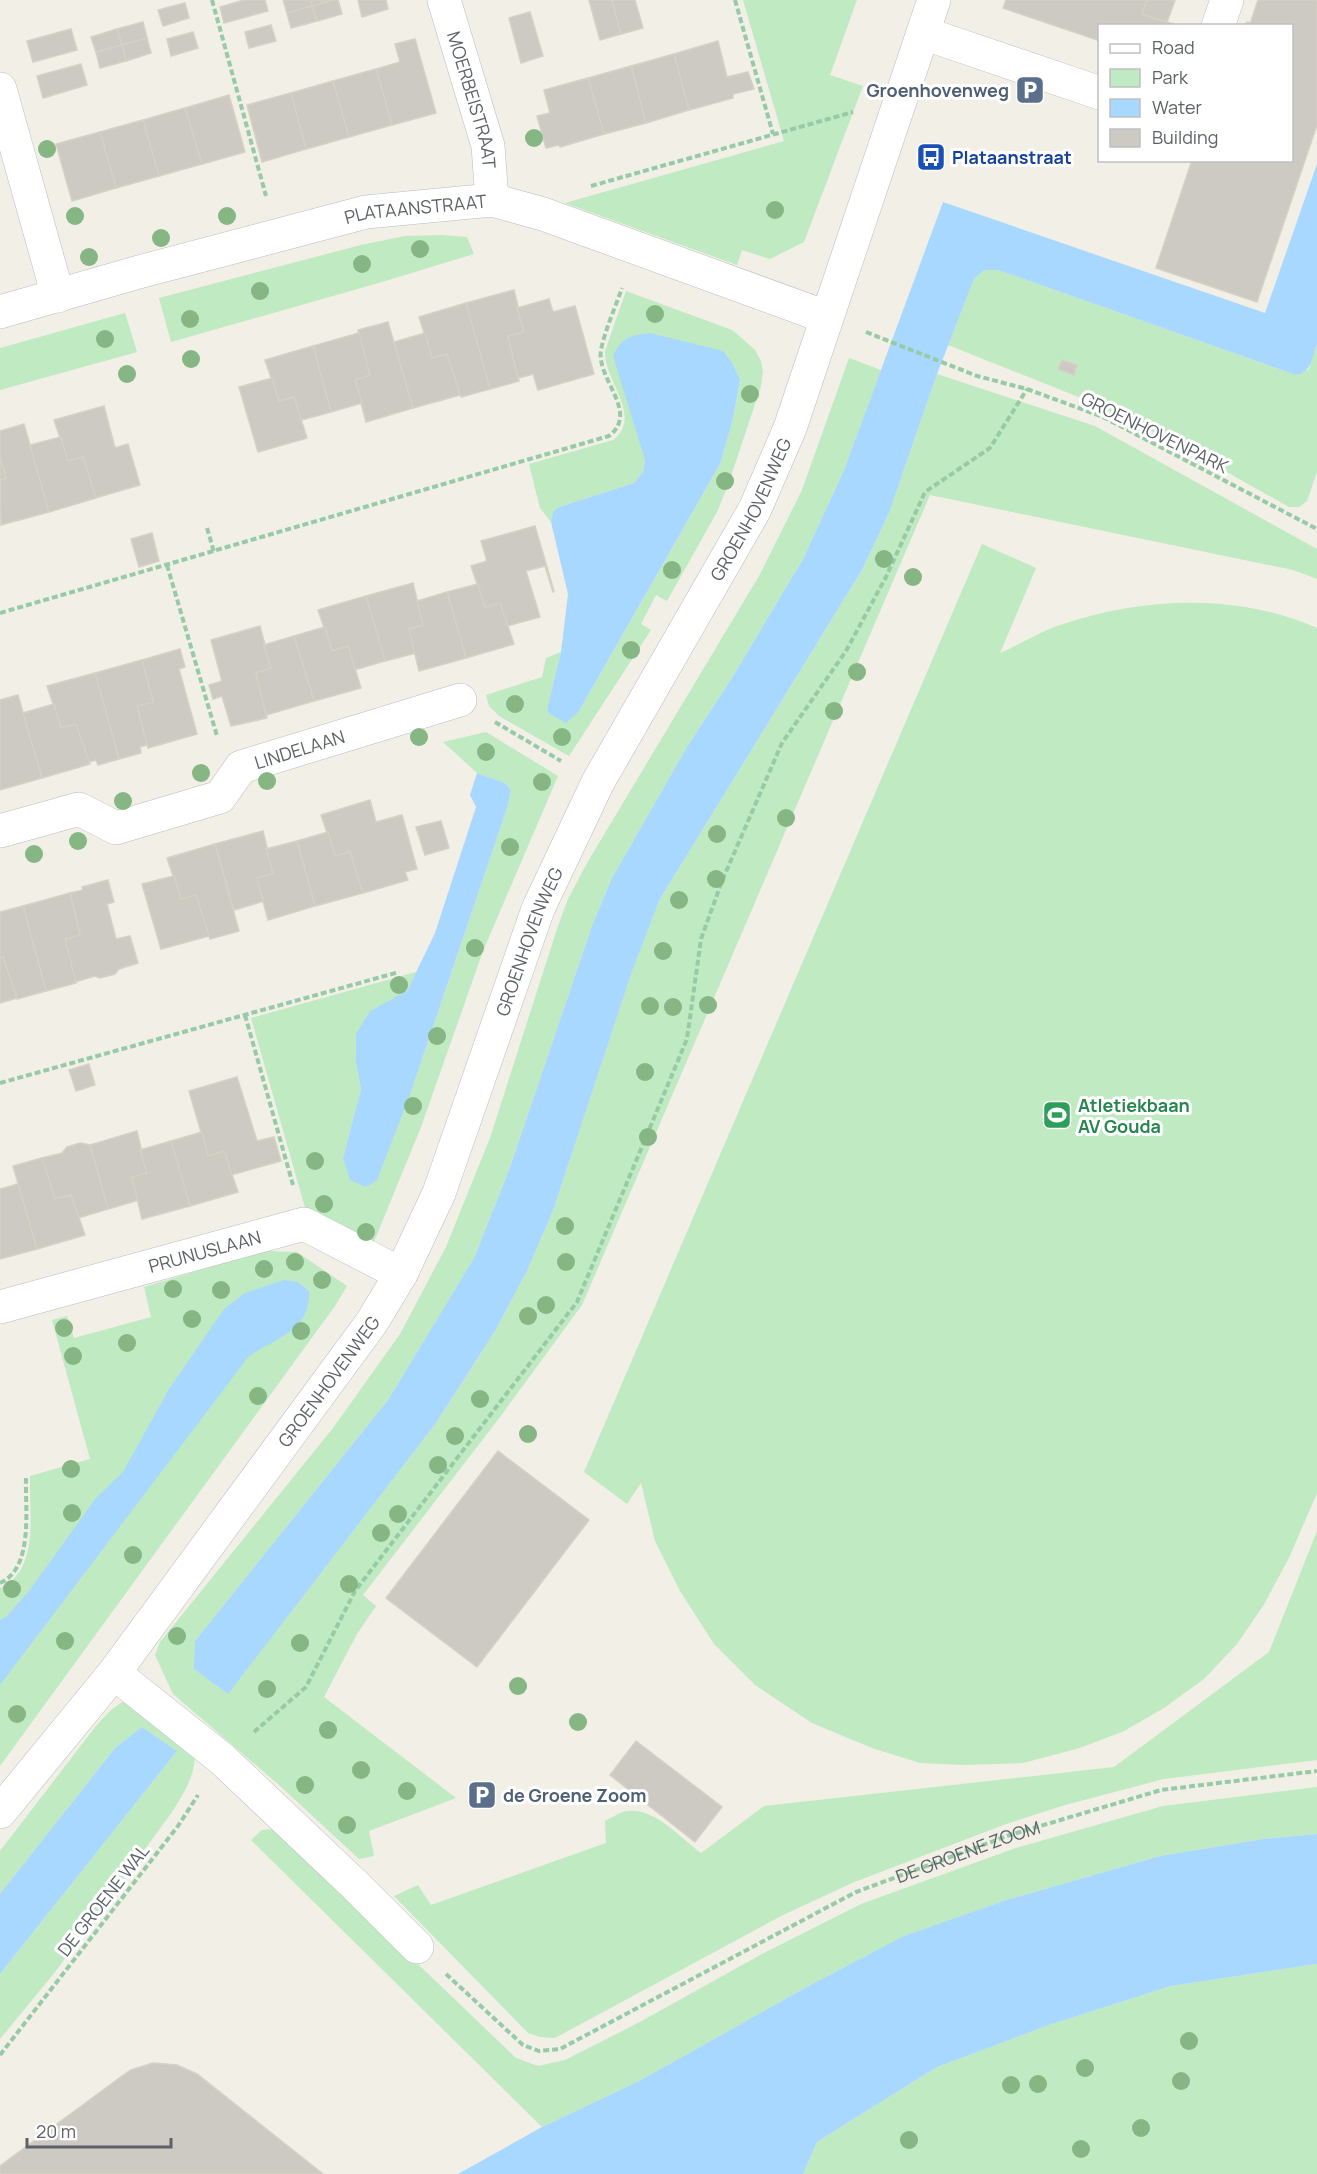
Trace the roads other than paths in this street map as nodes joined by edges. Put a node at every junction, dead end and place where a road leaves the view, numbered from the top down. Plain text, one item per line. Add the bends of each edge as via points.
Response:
1 (444, 0) edge
2 (934, 0) edge
3 (1227, 0) edge
4 (1219, 24) edge
5 (923, 33) junction
6 (0, 89) edge
7 (1098, 92) edge
8 (492, 200) junction
9 (58, 296) junction
10 (0, 312) edge
11 (826, 317) junction
12 (460, 700) road end
13 (0, 831) edge
14 (401, 1274) junction
15 (0, 1307) edge
16 (114, 1673) junction
17 (0, 1812) edge
18 (417, 1947) road end

1 - 8 street, MOERBEISTRAAT via 488,146
2 - 5 street, GROENHOVENWEG
3 - 4 street
5 - 7 street
5 - 11 street, GROENHOVENWEG
6 - 9 street
8 - 9 street, PLATAANSTRAAT via 366,212
8 - 11 street, PLATAANSTRAAT via 543,214
9 - 10 street, PLATAANSTRAAT
11 - 14 street, GROENHOVENWEG via 790,428 755,509 598,782 538,909 439,1193
12 - 13 street, LINDELAAN via 241,767 220,797 116,828 79,809
14 - 15 street, PRUNUSLAAN via 304,1224
14 - 16 street, GROENHOVENWEG via 365,1332
16 - 17 street, GROENHOVENWEG
16 - 18 street via 222,1759

